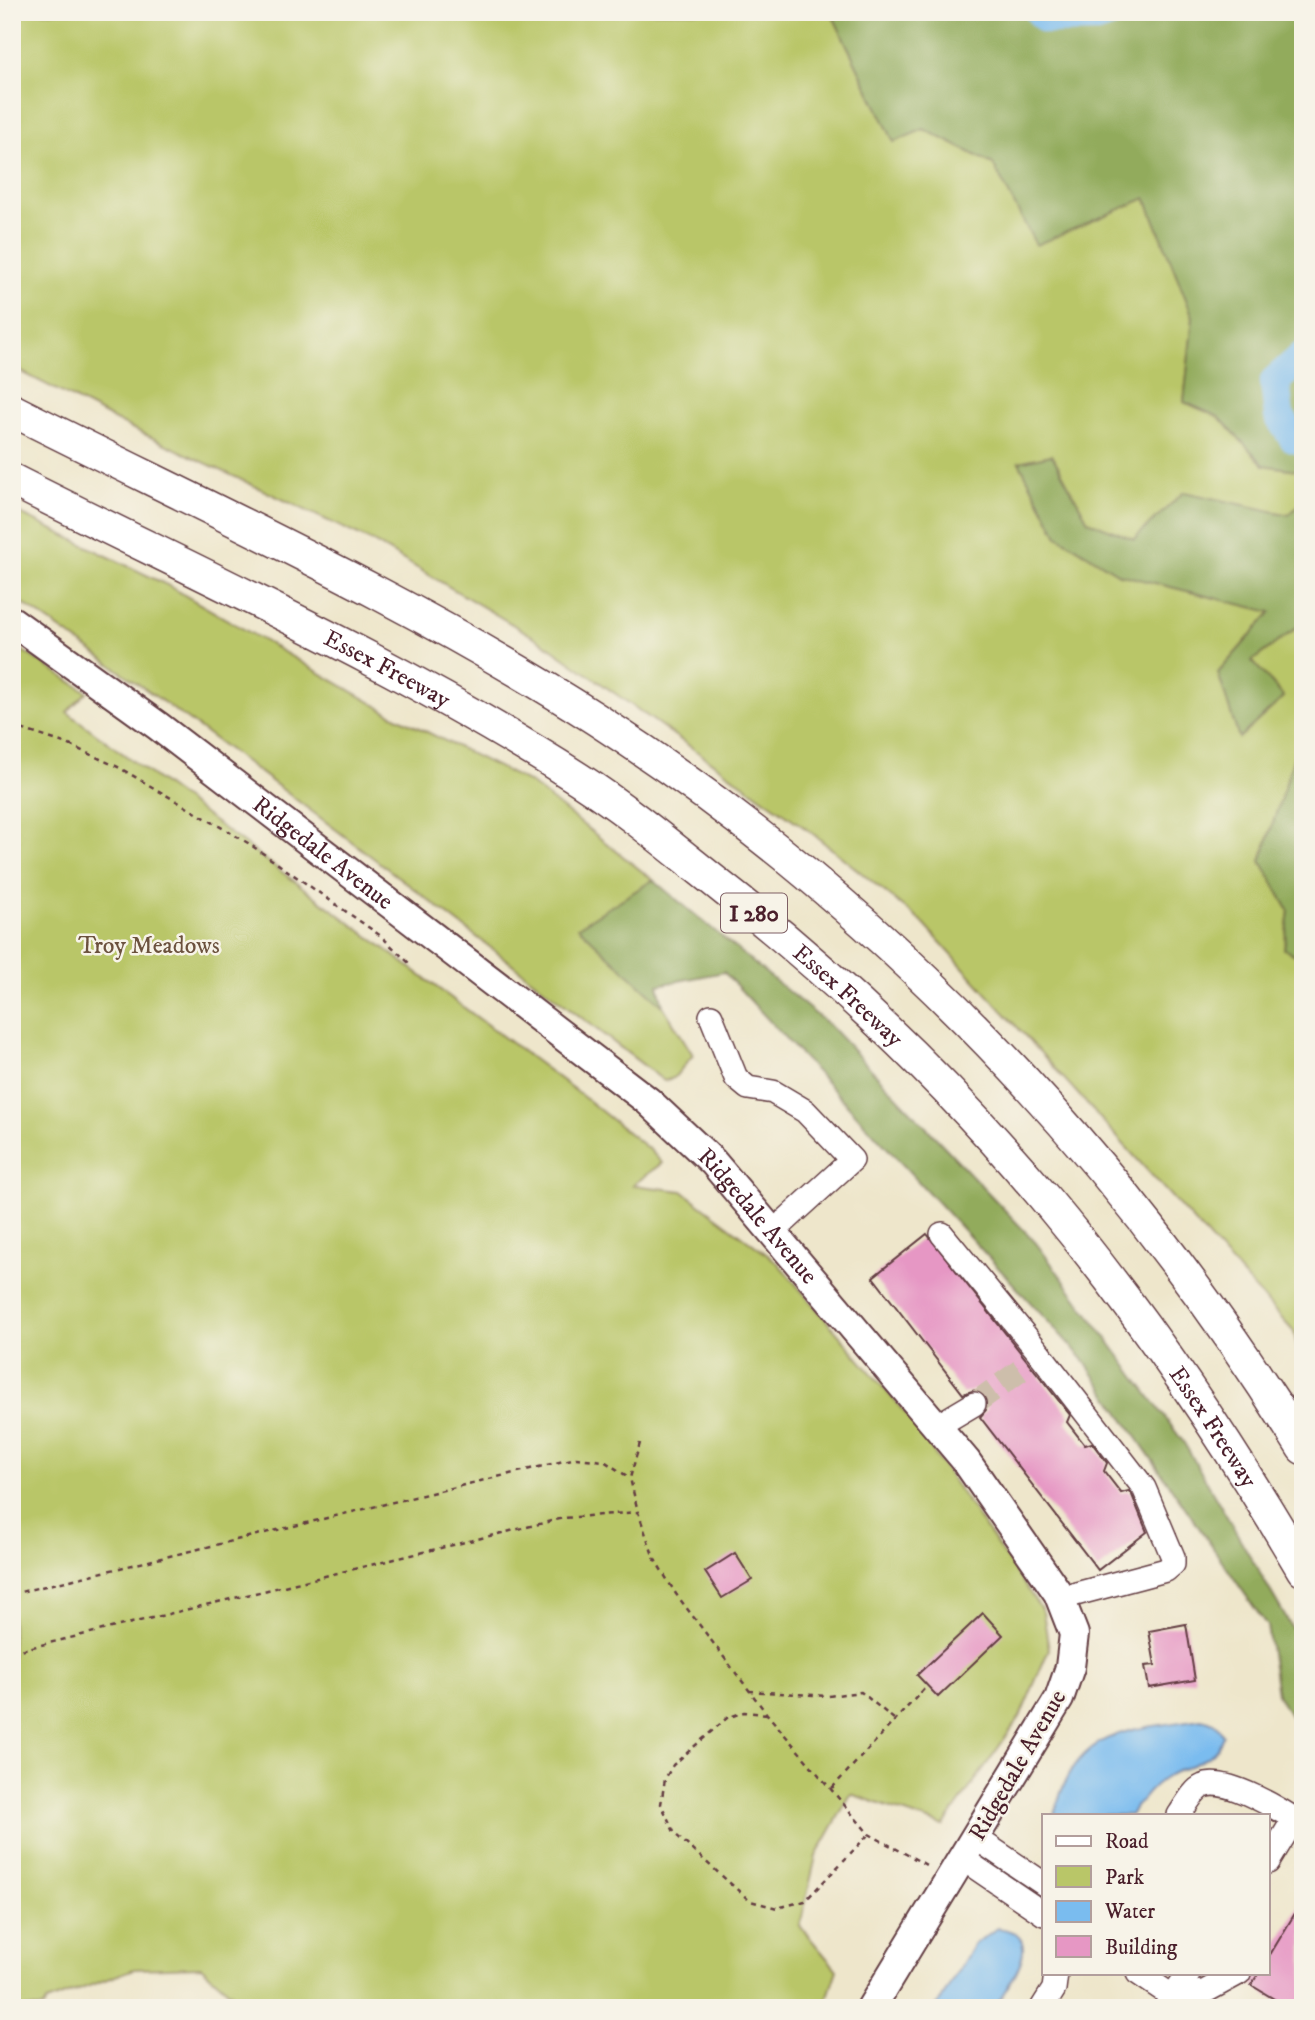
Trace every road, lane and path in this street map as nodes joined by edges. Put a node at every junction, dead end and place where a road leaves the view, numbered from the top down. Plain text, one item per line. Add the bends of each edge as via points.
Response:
1 (12, 410) edge
2 (12, 480) edge
3 (12, 621) edge
4 (12, 726) edge
5 (410, 964) dead end
6 (710, 1016) dead end
7 (773, 1232) junction
8 (942, 1234) dead end
9 (974, 1404) tunnel mouth
10 (937, 1426) junction
11 (640, 1443) dead end
12 (1303, 1448) edge
13 (630, 1478) junction
14 (638, 1512) junction
15 (1303, 1570) edge
16 (12, 1594) edge
17 (1061, 1598) junction
18 (12, 1652) edge
19 (925, 1688) dead end
20 (749, 1691) junction
21 (766, 1714) junction
22 (895, 1720) junction
23 (831, 1789) junction
24 (1179, 1814) edge
25 (1298, 1822) edge
26 (869, 1835) junction
27 (963, 1859) junction
28 (1270, 1859) edge
29 (1042, 1883) edge
30 (1042, 1913) edge
31 (1056, 1974) edge
32 (1139, 1974) edge
33 (1188, 1974) edge
34 (1237, 1974) edge
35 (1168, 2002) edge
36 (871, 2008) edge
37 (1042, 2008) edge

1 - 12 highway, I 280 via 490,654 595,718 751,828 907,962 1047,1104 1162,1242 1222,1323
2 - 15 highway, Essex Freeway / I 280 via 324,637 537,753 639,822 832,977 956,1097 1080,1238 1199,1401
3 - 7 main road, Ridgedale Avenue via 149,719 648,1101 713,1162
4 - 5 path via 118,767 248,843 381,936
6 - 7 lane via 736,1078 748,1088 773,1092 805,1111 852,1160
7 - 10 main road, Ridgedale Avenue
8 - 17 lane via 1035,1360 1144,1488 1173,1557 1167,1570
9 - 10 lane
10 - 17 main road, Ridgedale Avenue via 1015,1527
11 - 13 path
13 - 14 path
13 - 16 path via 604,1461 576,1458
14 - 18 path via 564,1518
14 - 20 path via 654,1558 676,1594
17 - 27 main road, Ridgedale Avenue via 1074,1634 1070,1667 1059,1699
19 - 22 path
20 - 21 path
20 - 22 path via 828,1696 861,1692
21 - 23 path
21 - 26 path via 744,1712 727,1718 673,1765 665,1779 661,1804 675,1835 750,1901 777,1908 804,1900
22 - 23 path
23 - 26 path
24 - 25 lane via 1200,1787 1215,1783 1252,1795
25 - 28 lane
26 - 27 path
27 - 29 lane
27 - 30 lane
27 - 36 main road, Ridgedale Avenue
31 - 37 lane via 1055,1989
32 - 35 lane
33 - 35 lane
34 - 35 lane via 1204,1992

